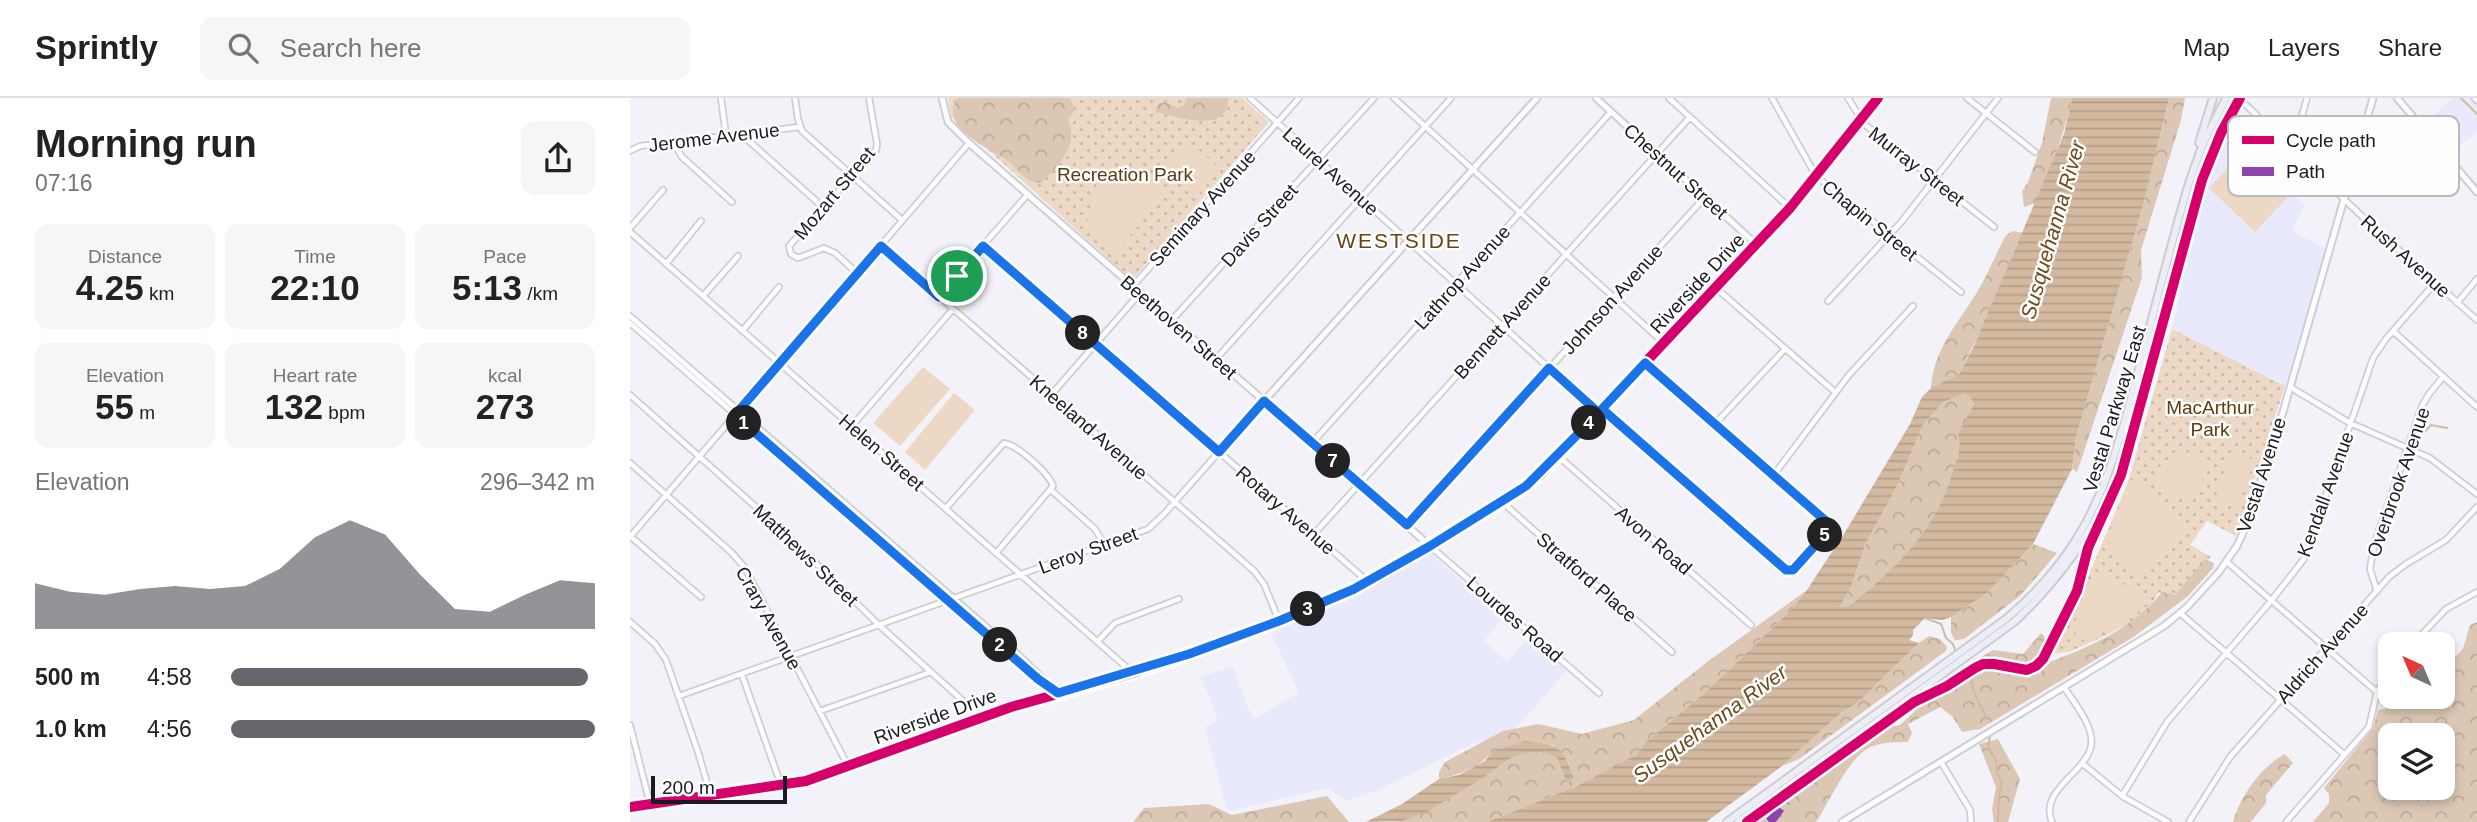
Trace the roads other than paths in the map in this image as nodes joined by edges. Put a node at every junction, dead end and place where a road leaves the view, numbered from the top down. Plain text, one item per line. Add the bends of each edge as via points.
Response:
1 (721, 98) edge
2 (795, 98) edge
3 (869, 98) edge
4 (942, 98) edge
5 (1250, 98) edge
6 (1299, 98) edge
7 (1374, 98) edge
8 (1394, 98) edge
9 (1451, 98) edge
10 (1537, 98) edge
11 (1595, 98) edge
12 (1772, 98) edge
13 (1848, 98) edge
14 (1878, 98) edge
15 (1967, 98) edge
16 (1998, 98) edge
17 (2213, 98) edge
18 (2225, 98) edge
19 (2233, 98) edge
20 (2307, 98) edge
21 (2373, 98) edge
22 (2397, 98) edge
23 (1673, 99) edge
24 (2246, 105) dead end
25 (1611, 112) junction
26 (1987, 114) junction
27 (2257, 116) edge
28 (2302, 116) edge
29 (2368, 116) edge
30 (2412, 116) edge
31 (1690, 117) junction
32 (1861, 120) junction
33 (1278, 122) junction
34 (1425, 126) junction
35 (799, 127) junction
36 (741, 133) junction
37 (726, 135) junction
38 (673, 142) junction
39 (969, 143) junction
40 (630, 151) edge
41 (2035, 152) dead end
42 (1657, 153) junction
43 (1318, 159) junction
44 (2196, 164) junction
45 (1473, 169) junction
46 (2459, 171) edge
47 (1816, 176) junction
48 (852, 177) junction
49 (1935, 180) junction
50 (663, 190) dead end
51 (2477, 192) edge
52 (1028, 194) junction
53 (2341, 196) edge
54 (2345, 196) edge
55 (1705, 197) junction
56 (1361, 198) junction
57 (2344, 199) junction
58 (732, 202) dead end
59 (824, 208) junction
60 (1790, 208) junction
61 (1521, 212) junction
62 (902, 220) junction
63 (701, 221) dead end
64 (1994, 227) dead end
65 (630, 230) edge
66 (1889, 236) junction
67 (1408, 241) junction
68 (1757, 245) junction
69 (881, 246) junction
70 (983, 246) junction
71 (1566, 254) junction
72 (738, 256) dead end
73 (666, 264) junction
74 (857, 273) junction
75 (2477, 279) edge
76 (2435, 283) junction
77 (1456, 284) junction
78 (1132, 286) junction
79 (779, 287) dead end
80 (1716, 288) junction
81 (1961, 292) dead end
82 (1140, 293) junction
83 (703, 296) junction
84 (939, 297) junction
85 (1614, 298) junction
86 (1828, 301) dead end
87 (2457, 303) junction
88 (1913, 306) dead end
89 (953, 309) junction
90 (630, 316) edge
91 (2477, 320) edge
92 (1171, 321) junction
93 (630, 323) edge
94 (1502, 326) junction
95 (743, 330) junction
96 (2393, 331) junction
97 (1664, 343) junction
98 (1095, 344) junction
99 (1785, 349) junction
100 (1216, 359) junction
101 (779, 363) junction
102 (1645, 363) junction
103 (1549, 368) junction
104 (2443, 377) junction
105 (2289, 387) junction
106 (1835, 392) junction
107 (630, 395) edge
108 (1051, 395) junction
109 (1264, 401) junction
110 (2477, 407) edge
111 (1601, 411) junction
112 (737, 413) junction
113 (2350, 424) junction
114 (1714, 425) junction
115 (852, 426) junction
116 (1312, 443) junction
117 (2407, 448) junction
118 (1219, 452) junction
119 (700, 456) junction
120 (1558, 456) junction
121 (630, 463) edge
122 (1773, 476) junction
123 (1359, 484) junction
124 (1051, 491) junction
125 (2477, 494) edge
126 (666, 495) junction
127 (1175, 502) junction
128 (1502, 502) junction
129 (2477, 507) edge
130 (946, 508) junction
131 (1407, 525) junction
132 (1314, 534) junction
133 (630, 537) edge
134 (1104, 544) junction
135 (1430, 546) junction
136 (997, 552) junction
137 (2227, 562) junction
138 (1022, 574) junction
139 (1367, 581) junction
140 (2377, 591) junction
141 (2477, 592) edge
142 (701, 597) dead end
143 (1179, 599) dead end
144 (951, 600) junction
145 (2271, 601) junction
146 (2180, 613) junction
147 (1279, 621) junction
148 (630, 622) edge
149 (1751, 625) dead end
150 (880, 626) junction
151 (2425, 632) edge
152 (1098, 641) junction
153 (2326, 648) junction
154 (1672, 652) dead end
155 (2225, 652) junction
156 (792, 657) junction
157 (931, 672) junction
158 (1133, 673) junction
159 (743, 676) junction
160 (2064, 686) junction
161 (1599, 692) dead end
162 (2377, 692) joint
163 (1058, 693) junction
164 (679, 696) junction
165 (2280, 700) junction
166 (820, 711) junction
167 (981, 717) junction
168 (630, 726) edge
169 (2345, 755) junction
170 (1941, 762) junction
171 (2082, 763) junction
172 (849, 767) junction
173 (781, 786) junction
174 (711, 796) junction
175 (2122, 796) junction
176 (650, 804) junction
177 (630, 807) edge
178 (1727, 822) edge
179 (1738, 822) edge
180 (1842, 822) edge
181 (1971, 822) edge
182 (2052, 822) edge
183 (2168, 822) edge
184 (2189, 822) edge
185 (2286, 822) edge

1 - 37 street
2 - 35 street
3 - 48 street, Mozart Street via 877,148
4 - 39 street, Beethoven Street via 948,122
5 - 33 street, Laurel Avenue
6 - 33 street, Seminary Avenue
7 - 43 street, Davis Street
8 - 34 street
9 - 34 street
10 - 45 street, Leroy Street
11 - 25 street, Chestnut Street
12 - 47 street, Chapin Street
13 - 32 street, Murray Street
14 - 32 main road, Riverside Drive
15 - 26 street
16 - 26 street
17 - 44 main road
18 - 44 main road, Vestal Parkway East
19 - 179 main road, Vestal Parkway East via 2198,176 2116,475 2097,519 2073,556 2014,622
20 - 28 street
21 - 29 street, Vestal Avenue
22 - 30 street
23 - 31 street
24 - 27 street, Rush Avenue
25 - 42 street, Chestnut Street
25 - 61 street, Lathrop Avenue
26 - 41 street
26 - 49 street
31 - 42 street, Bennett Avenue
31 - 60 street
32 - 47 main road, Riverside Drive
32 - 49 street, Murray Street
33 - 43 street, Laurel Avenue
33 - 78 street, Seminary Avenue
34 - 45 street
34 - 56 street
35 - 36 street, Jerome Avenue
35 - 48 street
36 - 37 street, Jerome Avenue
36 - 59 street
37 - 38 street, Jerome Avenue
38 - 40 street, Jerome Avenue
38 - 58 street via 682,157
39 - 52 street, Beethoven Street
39 - 62 street
42 - 55 street, Chestnut Street
42 - 71 street, Bennett Avenue
43 - 56 street, Laurel Avenue
43 - 92 street, Davis Street
44 - 178 main road, Vestal Parkway East via 2108,479 2065,557 2007,618
45 - 61 street
45 - 67 street, Leroy Street
46 - 51 street
47 - 60 main road, Riverside Drive
47 - 66 street, Chapin Street
48 - 59 street, Mozart Street
48 - 62 street
49 - 64 street, Murray Street
49 - 66 street
50 - 65 street
52 - 70 street
52 - 78 street, Beethoven Street
53 - 57 street, Rush Avenue
54 - 57 street, Vestal Avenue
55 - 68 street, Chestnut Street
55 - 85 street, Johnson Avenue
56 - 67 street, Laurel Avenue
56 - 100 street
57 - 76 street, Rush Avenue
57 - 105 street, Vestal Avenue
59 - 74 street, Mozart Street via 789,246 791,254 802,258 824,248
60 - 68 main road, Riverside Drive
61 - 71 street
61 - 77 street, Lathrop Avenue
62 - 69 street
63 - 73 street
65 - 73 street, Helen Street
66 - 81 street, Chapin Street
66 - 86 street
67 - 77 street, Laurel Avenue
67 - 109 street, Leroy Street
68 - 80 main road, Riverside Drive
69 - 74 street
69 - 84 street, Kneeland Avenue
70 - 84 street
70 - 98 street, Rotary Avenue
71 - 85 street
71 - 94 street, Bennett Avenue
72 - 83 street
73 - 83 street, Helen Street
74 - 101 street
75 - 87 street
76 - 87 street, Rush Avenue
76 - 96 street, Kendall Avenue
77 - 94 street, Laurel Avenue
77 - 116 street, Lathrop Avenue
78 - 82 street, Beethoven Street
79 - 95 street
80 - 97 main road, Riverside Drive
80 - 99 street
82 - 92 street, Beethoven Street
82 - 98 street
83 - 95 street, Helen Street
84 - 89 street, Kneeland Avenue
85 - 97 street
85 - 103 street, Johnson Avenue
87 - 91 street, Rush Avenue
88 - 106 street
89 - 108 street, Kneeland Avenue
89 - 115 street
90 - 112 street
92 - 100 street, Beethoven Street
93 - 112 street
94 - 103 street, Laurel Avenue
94 - 123 street, Bennett Avenue
95 - 101 street, Helen Street
96 - 104 street
96 - 113 street, Kendall Avenue via 2373,358
97 - 102 main road, Riverside Drive
98 - 108 street
98 - 118 street, Rotary Avenue
99 - 106 street
99 - 114 street
100 - 109 street, Beethoven Street
101 - 112 street
101 - 115 street, Helen Street
102 - 111 main road, Riverside Drive
102 - 114 street
103 - 111 street, Laurel Avenue
103 - 131 street, Johnson Avenue
104 - 110 street
104 - 117 street, Overbrook Avenue via 2422,405
105 - 113 street
105 - 137 street, Vestal Avenue via 2246,526
106 - 122 street
107 - 119 street, Matthews Street
108 - 127 street, Kneeland Avenue
109 - 116 street, Beethoven Street
109 - 118 street, Leroy Street
111 - 120 main road, Riverside Drive
111 - 122 street, Laurel Avenue via 1790,571 1830,527
112 - 119 street
112 - 144 street
113 - 117 street
113 - 145 street, Kendall Avenue via 2304,559
114 - 122 street
115 - 130 street, Helen Street
116 - 123 street, Beethoven Street
117 - 125 street via 2445,467
117 - 140 street, Overbrook Avenue via 2371,556 2371,577
118 - 127 street, Leroy Street
118 - 132 street, Rotary Avenue
119 - 126 street
119 - 150 street, Matthews Street
120 - 128 main road, Riverside Drive
120 - 149 street, Avon Road
121 - 126 street, Crary Avenue
123 - 131 street, Beethoven Street
123 - 132 street, Bennett Avenue
124 - 130 street via 1050,477 1006,443
124 - 134 street via 1095,529
124 - 136 street
126 - 133 street
126 - 156 street, Crary Avenue via 745,568
127 - 134 street, Leroy Street via 1151,527
127 - 147 street, Kneeland Avenue via 1260,577
128 - 135 main road, Riverside Drive
128 - 154 street, Stratford Place
129 - 140 street, Aldrich Avenue via 2446,540 2406,564
130 - 136 street, Helen Street
131 - 135 street, Beethoven Street
132 - 139 street, Rotary Avenue
133 - 142 street
134 - 138 street, Leroy Street
135 - 139 main road, Riverside Drive
135 - 161 street, Lourdes Road
136 - 138 street, Helen Street
137 - 145 street
137 - 146 street, Vestal Avenue
138 - 144 street, Leroy Street
138 - 152 street, Helen Street
139 - 147 main road, Riverside Drive
140 - 153 street, Aldrich Avenue
141 - 151 street via 2446,610
143 - 152 street via 1115,623
144 - 150 street, Leroy Street
144 - 163 street
145 - 153 street
145 - 155 street, Kendall Avenue
146 - 155 street
146 - 160 street, Vestal Avenue
147 - 158 main road, Riverside Drive
148 - 164 street via 661,650
150 - 156 street, Leroy Street
150 - 157 street, Matthews Street
152 - 158 street, Helen Street
153 - 162 street
153 - 165 street, Aldrich Avenue
155 - 165 street
155 - 175 street, Kendall Avenue via 2167,722
156 - 159 street, Leroy Street
156 - 166 street, Crary Avenue
157 - 166 street
157 - 167 street, Matthews Street
158 - 163 main road, Riverside Drive
159 - 164 street, Leroy Street
159 - 173 street
160 - 170 street, Vestal Avenue
160 - 171 street via 2092,737
162 - 169 street via 2369,727
163 - 167 main road, Riverside Drive
164 - 174 street
165 - 169 street
165 - 184 street, Aldrich Avenue via 2230,757
166 - 172 street, Crary Avenue
167 - 172 main road, Riverside Drive
168 - 176 street
169 - 185 street
170 - 180 street, Vestal Avenue
170 - 181 street via 1970,810
171 - 175 street
171 - 182 street via 2049,803
172 - 173 main road, Riverside Drive
173 - 174 main road, Riverside Drive
174 - 176 main road, Riverside Drive
175 - 183 street
176 - 177 main road, Riverside Drive

